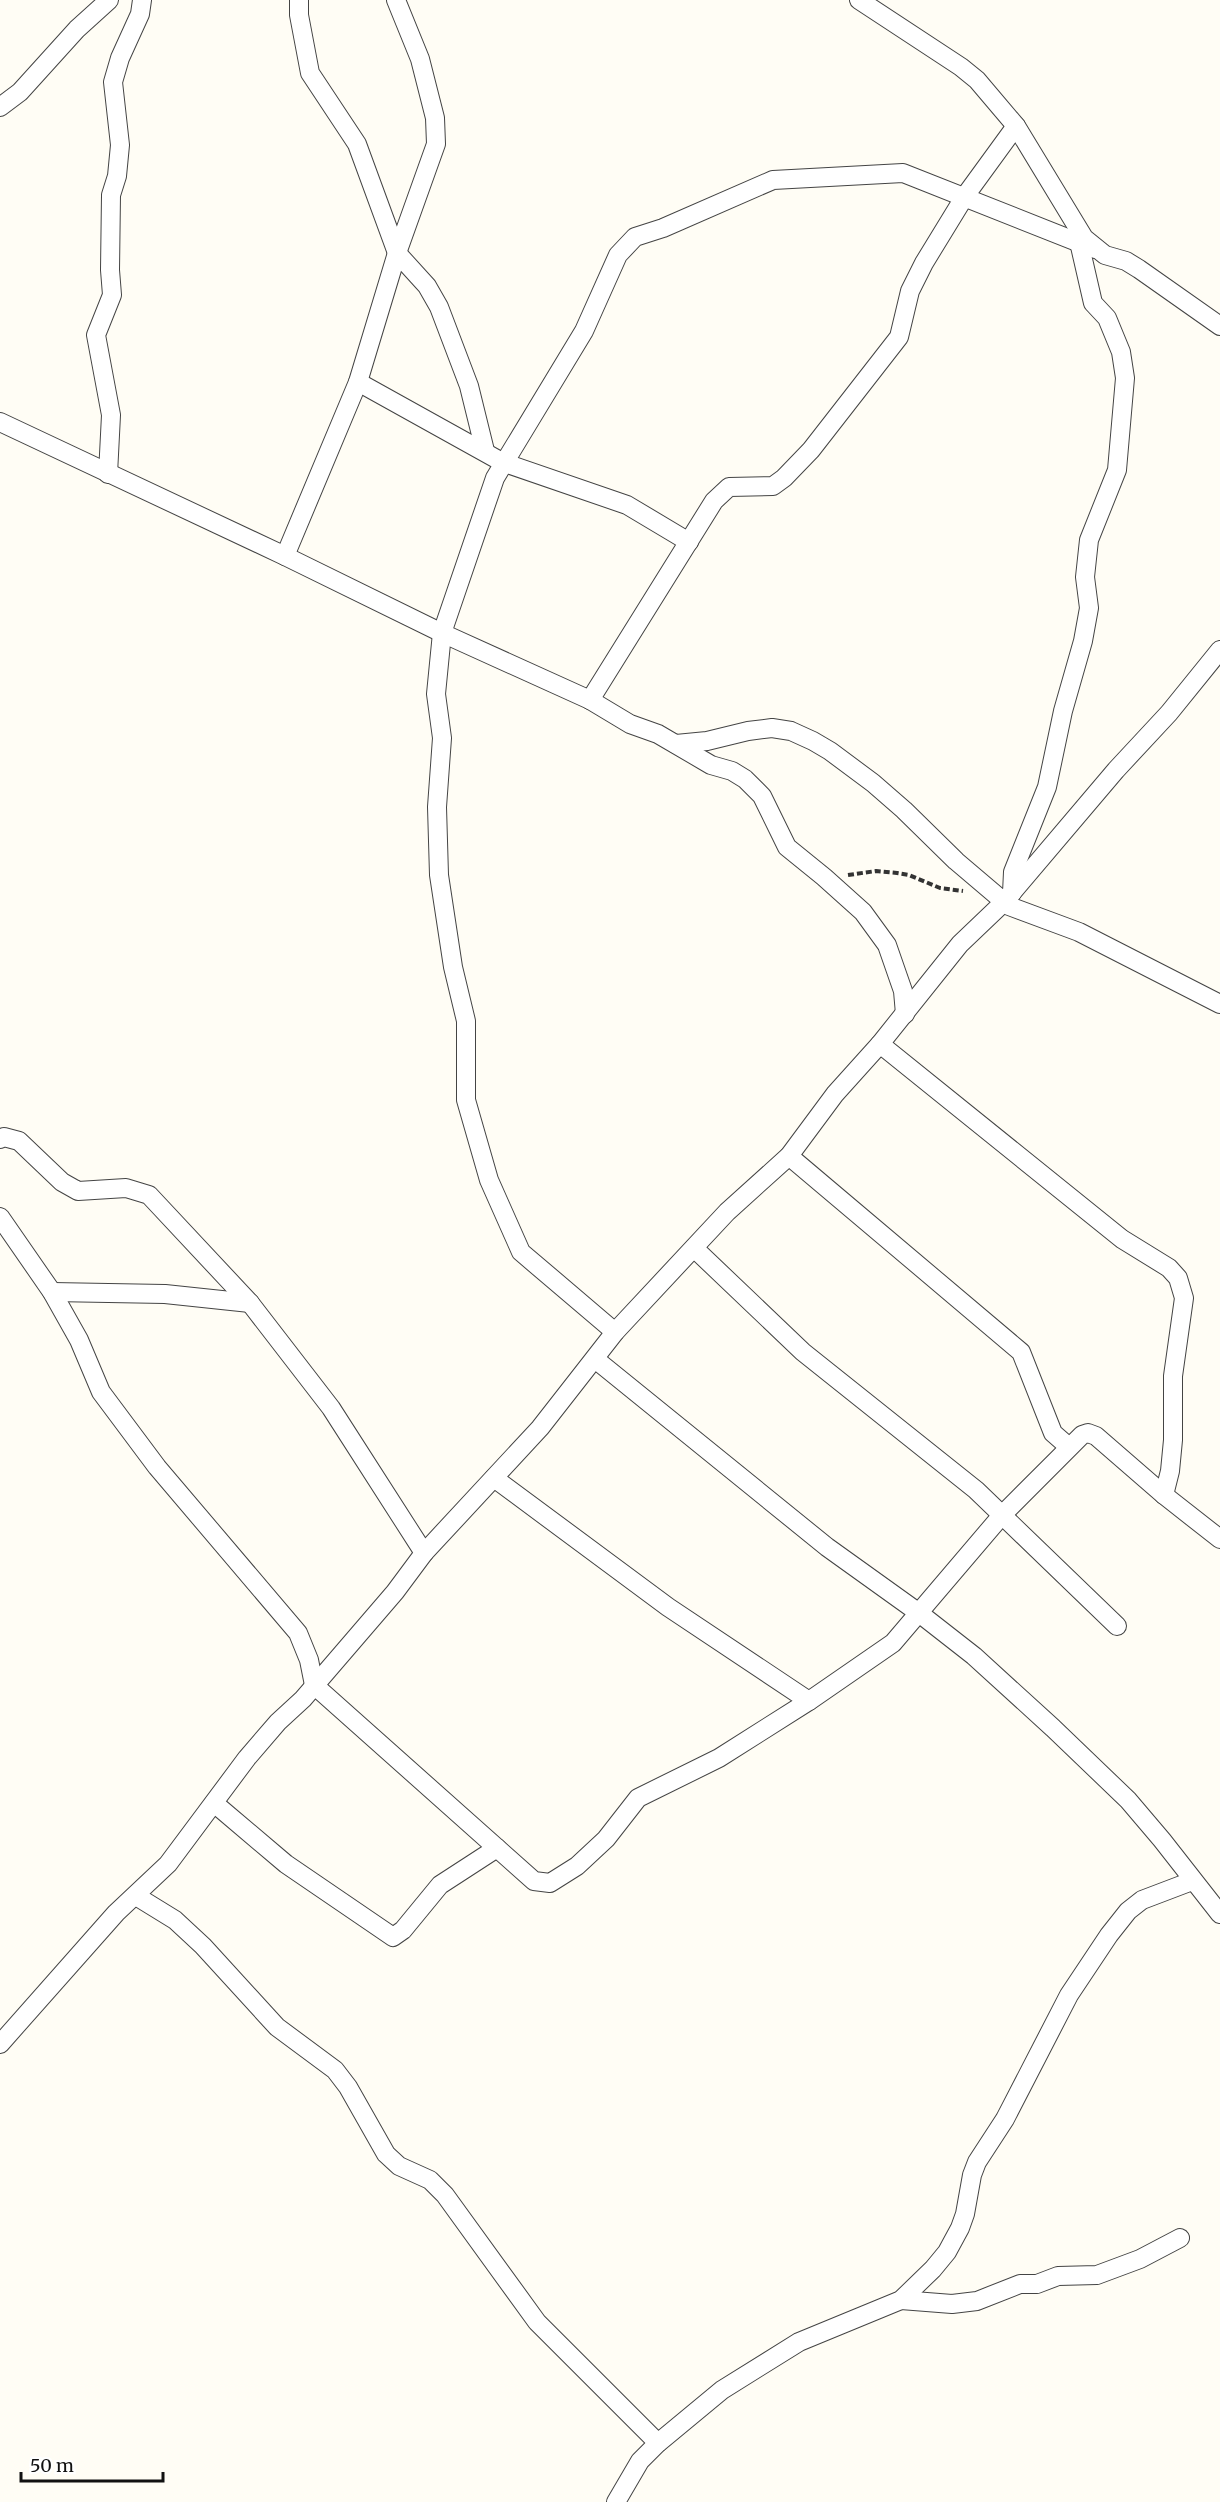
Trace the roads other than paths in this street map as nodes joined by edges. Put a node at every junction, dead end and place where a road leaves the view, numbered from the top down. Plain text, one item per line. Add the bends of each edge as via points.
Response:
1 (109, 0) edge
2 (142, 0) edge
3 (299, 0) edge
4 (396, 0) edge
5 (859, 0) edge
6 (0, 107) edge
7 (1016, 126) junction
8 (965, 196) junction
9 (1088, 245) junction
10 (397, 253) junction
11 (1220, 326) edge
12 (358, 382) junction
13 (0, 422) edge
14 (485, 451) junction
15 (502, 462) junction
16 (108, 474) junction
17 (689, 542) junction
18 (285, 556) junction
19 (442, 633) junction
20 (1220, 650) edge
21 (590, 700) junction
22 (676, 744) junction
23 (1003, 896) junction
24 (1220, 1004) edge
25 (905, 1014) junction
26 (880, 1044) junction
27 (0, 1138) edge
28 (789, 1156) junction
29 (0, 1217) edge
30 (694, 1248) junction
31 (52, 1292) junction
32 (250, 1303) junction
33 (615, 1332) junction
34 (595, 1359) junction
35 (1070, 1447) junction
36 (494, 1478) junction
37 (1164, 1496) junction
38 (1002, 1515) junction
39 (1220, 1539) edge
40 (424, 1553) junction
41 (919, 1613) junction
42 (1117, 1626) dead end
43 (314, 1685) junction
44 (809, 1701) junction
45 (214, 1803) junction
46 (497, 1848) junction
47 (1192, 1881) junction
48 (136, 1896) junction
49 (1220, 1914) edge
50 (0, 2044) edge
51 (1180, 2238) dead end
52 (901, 2300) junction
53 (657, 2443) junction
54 (616, 2502) edge

1 - 6 street via 77,29 20,93
2 - 16 street via 113,82 120,145 111,195 112,294 96,335 111,415
3 - 10 street via 310,73 357,144
4 - 10 street via 420,59 435,118 436,144
5 - 7 street via 961,67
7 - 8 street
7 - 9 street
8 - 9 street
8 - 15 street via 903,172 773,180 635,237 618,255 584,331
8 - 17 street via 910,291 899,337 818,441 772,486 729,487 714,501
9 - 11 street via 1126,261
9 - 23 street via 1087,283 1093,303 1107,318 1121,352 1125,378 1117,470 1089,540 1085,577 1089,608 1047,787
10 - 12 street
10 - 14 street via 440,307 469,387
12 - 14 street
12 - 18 street
13 - 16 street
14 - 15 street
15 - 17 street via 627,505
15 - 19 street
16 - 18 street
17 - 21 street
18 - 19 street
19 - 21 street
19 - 33 street via 436,693 442,738 437,807 439,875 466,1021 466,1100 489,1180 521,1252
20 - 23 street via 1169,713
21 - 22 street via 630,724
22 - 23 street via 772,728 813,741 889,797
22 - 25 street via 754,786 787,847 862,912 887,945 901,983
23 - 24 street
23 - 25 street
25 - 26 street
26 - 28 street via 835,1094
26 - 37 street via 1122,1239 1169,1268 1178,1278 1184,1298 1173,1376 1173,1440
27 - 32 street via 19,1141 62,1182 78,1191 126,1188 148,1195
28 - 30 street
28 - 35 street via 1021,1352 1053,1433
29 - 31 street
30 - 33 street
30 - 38 street via 803,1352
31 - 32 street via 165,1294
31 - 43 street via 79,1340 101,1392 157,1467 298,1633
32 - 40 street via 331,1408
33 - 34 street
34 - 36 street
34 - 41 street via 827,1547
35 - 37 street via 1088,1432 1096,1436
35 - 38 street
36 - 40 street
36 - 44 street via 668,1607
37 - 39 street
38 - 41 street
38 - 42 street
40 - 43 street
41 - 44 street via 893,1643
41 - 47 street via 974,1656 1128,1800
43 - 45 street via 247,1758
43 - 46 street
44 - 46 street via 719,1758 638,1798 606,1839 577,1866 550,1883 534,1881
45 - 46 street via 286,1864 393,1937 440,1885
45 - 48 street via 168,1864
47 - 49 street
47 - 52 street via 1142,1900 1109,1935 1069,1995 1005,2118 977,2162 955,2240 933,2269
48 - 50 street via 116,1913
48 - 53 street via 175,1920 277,2027 335,2070 386,2154 399,2166 430,2180 446,2195 537,2322
51 - 52 street via 1097,2275 1058,2276 1037,2284 1020,2284 977,2301 952,2304
52 - 53 street via 788,2348 722,2390
53 - 54 street via 640,2461

